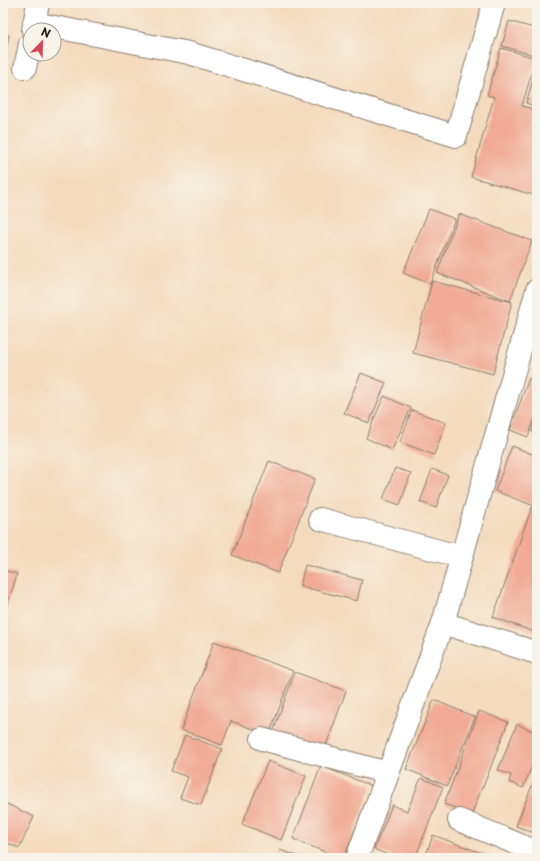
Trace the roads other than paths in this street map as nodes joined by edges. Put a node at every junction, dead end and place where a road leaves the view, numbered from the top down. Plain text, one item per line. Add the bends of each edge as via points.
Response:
1 (494, 3) edge
2 (62, 30) edge
3 (27, 62) edge
4 (26, 68) dead end
5 (537, 292) edge
6 (320, 519) dead end
7 (462, 557) junction
8 (443, 623) junction
9 (537, 653) edge
10 (262, 739) dead end
11 (388, 773) junction
12 (459, 820) dead end
13 (537, 852) edge
14 (357, 858) edge

1 - 2 street via 456,136 189,53
3 - 4 street
5 - 7 street
6 - 7 street
7 - 8 street
8 - 9 street
8 - 11 street
10 - 11 street
11 - 14 street
12 - 13 street

